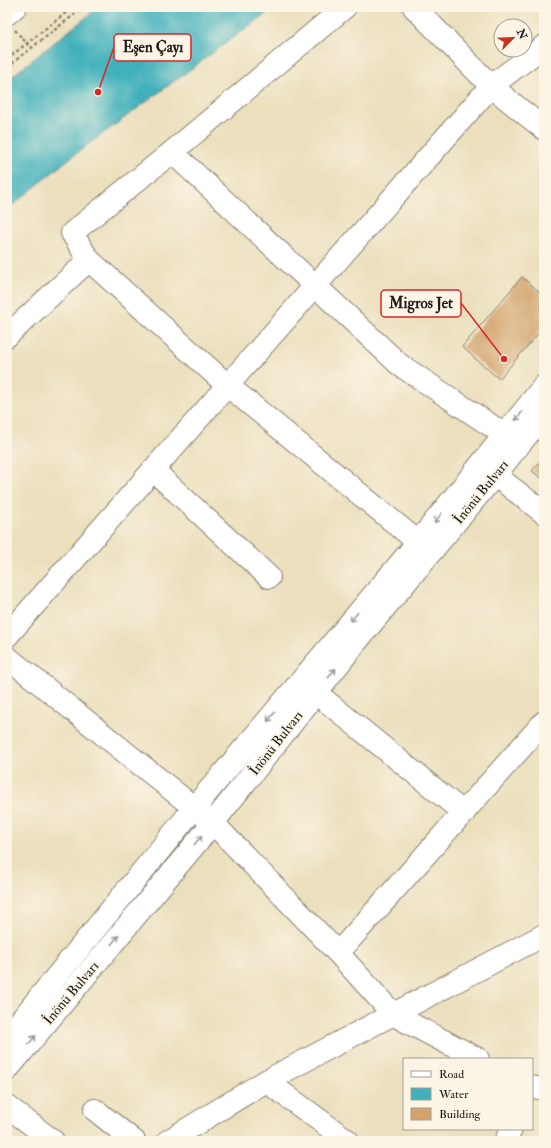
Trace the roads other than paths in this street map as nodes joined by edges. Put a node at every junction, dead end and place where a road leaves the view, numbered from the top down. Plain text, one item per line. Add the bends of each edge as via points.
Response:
1 (346, 7) edge
2 (414, 7) edge
3 (544, 46) edge
4 (490, 86) junction
5 (544, 129) edge
6 (172, 152) junction
7 (89, 260) junction
8 (314, 285) junction
9 (7, 336) edge
10 (227, 385) junction
11 (544, 386) edge
12 (544, 414) edge
13 (505, 434) junction
14 (153, 470) junction
15 (488, 470) junction
16 (544, 513) edge
17 (418, 542) junction
18 (269, 577) dead end
19 (7, 636) edge
20 (7, 658) edge
21 (316, 693) junction
22 (542, 730) edge
23 (194, 808) junction
24 (464, 813) junction
25 (213, 823) junction
26 (544, 935) edge
27 (338, 953) junction
28 (394, 1015) junction
29 (7, 1037) edge
30 (476, 1058) edge
31 (7, 1070) edge
32 (266, 1081) junction
33 (533, 1087) edge
34 (544, 1089) edge
35 (7, 1106) edge
36 (95, 1110) dead end
37 (511, 1130) edge
38 (53, 1141) edge
39 (134, 1141) edge
40 (168, 1141) edge
41 (348, 1141) edge
42 (506, 1141) edge

1 - 6 street
2 - 4 street
3 - 4 street
4 - 5 street
4 - 8 street
6 - 7 street via 72,232
6 - 8 street
7 - 9 street
7 - 10 street
8 - 10 street
8 - 13 street via 400,365
10 - 14 street
10 - 17 street
11 -> 13 street, İnönü Bulvarı
12 - 15 street, İnönü Bulvarı
13 - 15 street, İnönü Bulvarı
14 - 18 street
14 - 19 street
15 - 16 street
15 -> 17 street, İnönü Bulvarı
21 -> 15 street, İnönü Bulvarı
17 -> 23 street, İnönü Bulvarı
20 - 23 street
21 - 24 street
21 - 25 street, İnönü Bulvarı
22 - 24 street
23 - 25 street
23 - 29 street, İnönü Bulvarı
24 - 27 street
25 - 27 street
31 -> 25 street, İnönü Bulvarı
26 - 28 street
27 - 28 street
28 - 30 street
28 - 32 street
32 - 40 street
32 - 41 street
33 - 34 street
35 - 38 street
36 - 39 street
37 - 42 street

